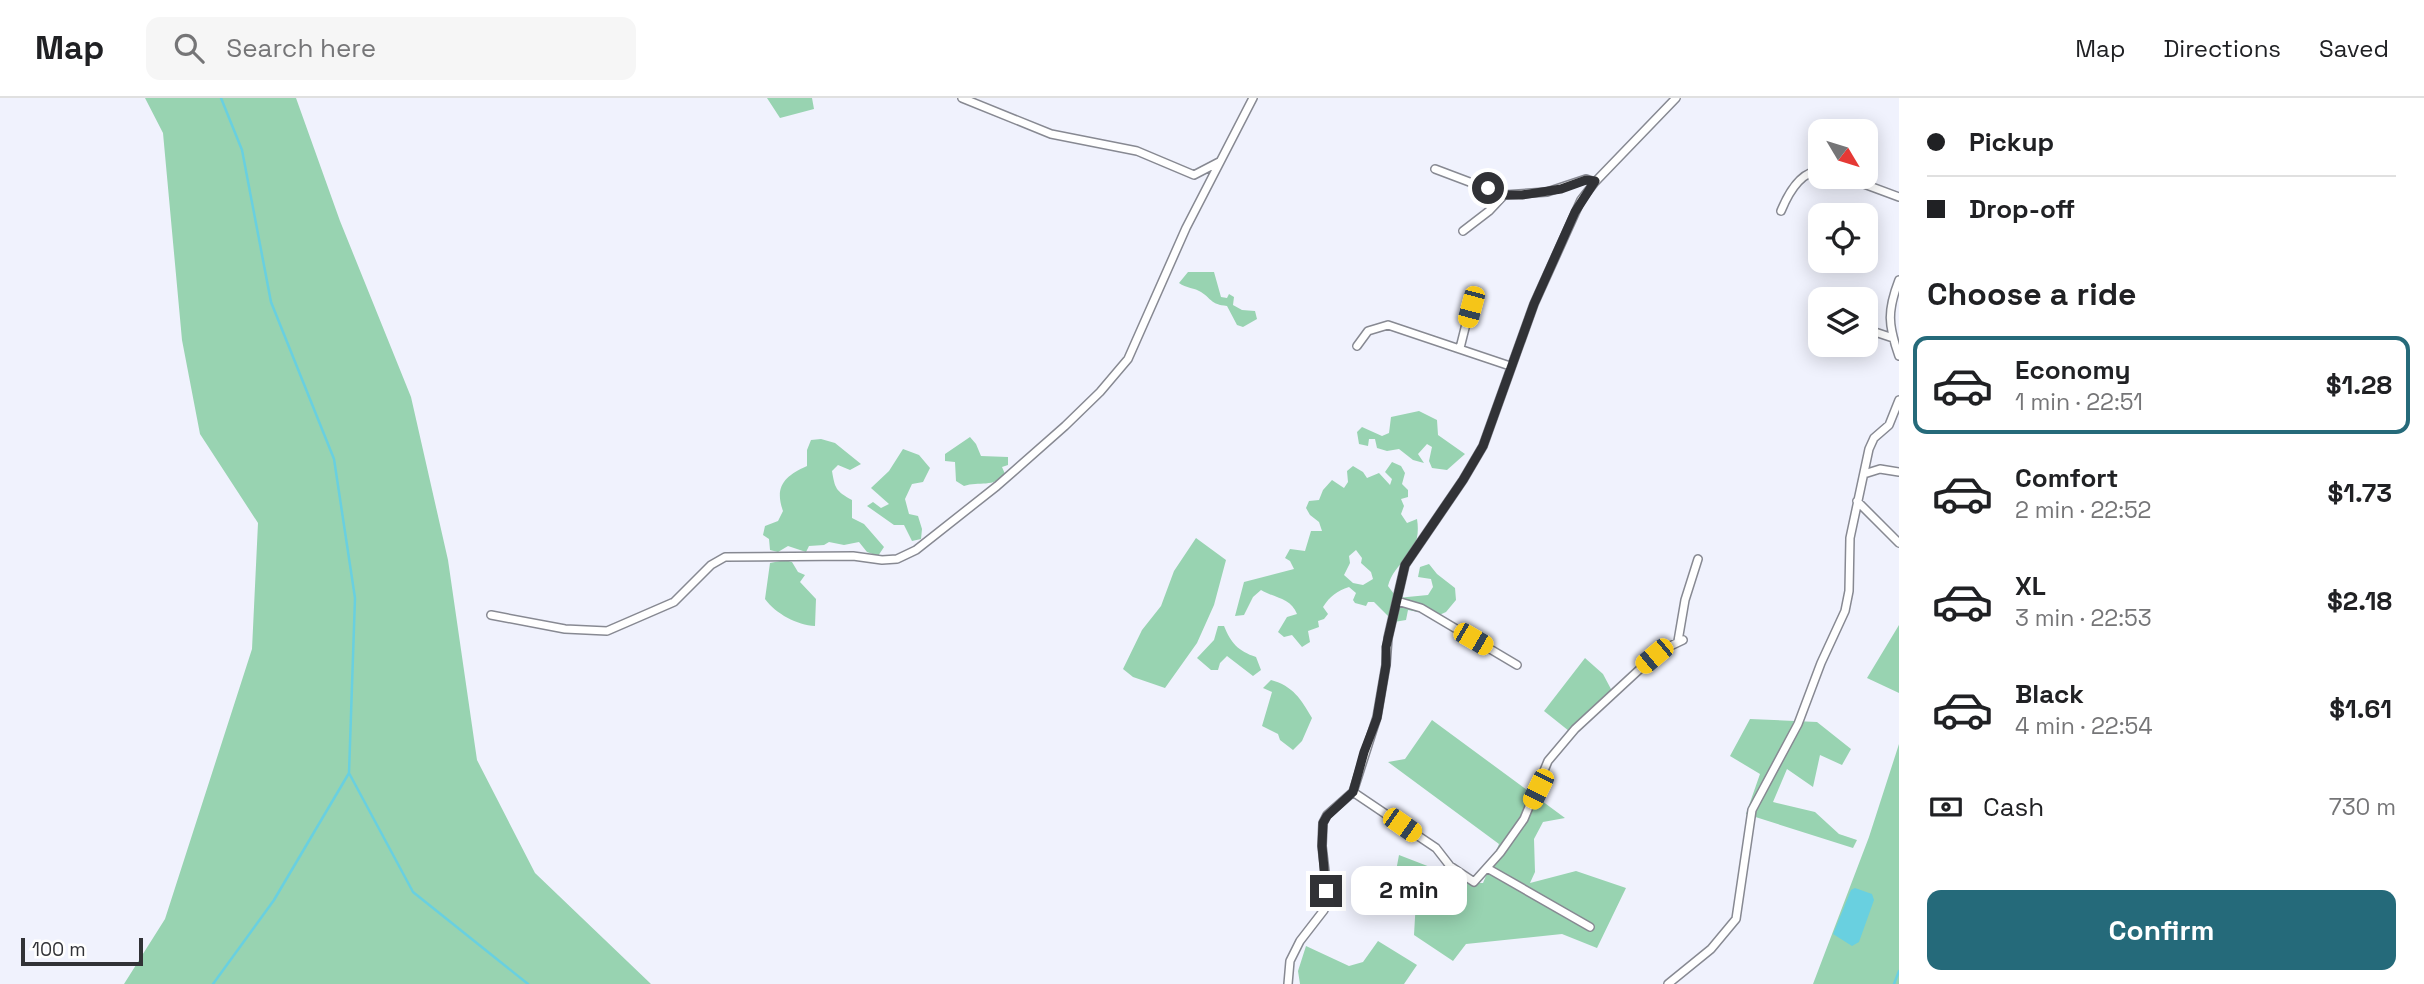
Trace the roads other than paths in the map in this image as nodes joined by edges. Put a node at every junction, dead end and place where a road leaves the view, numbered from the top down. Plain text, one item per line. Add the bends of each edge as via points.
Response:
1 (962, 98) edge
2 (1252, 98) edge
3 (1676, 98) edge
4 (1219, 162) junction
5 (1435, 169) dead end
6 (1808, 174) edge
7 (1595, 181) junction
8 (1877, 189) edge
9 (1504, 195) junction
10 (1899, 197) edge
11 (1781, 211) dead end
12 (1463, 231) dead end
13 (1899, 280) edge
14 (1474, 296) dead end
15 (1878, 333) edge
16 (1894, 338) junction
17 (1357, 346) dead end
18 (1460, 348) junction
19 (1899, 356) edge
20 (1510, 366) junction
21 (1899, 400) edge
22 (1868, 459) junction
23 (1880, 469) junction
24 (1899, 472) edge
25 (1864, 474) junction
26 (1857, 500) junction
27 (1899, 542) edge
28 (1698, 559) dead end
29 (1397, 601) junction
30 (491, 615) dead end
31 (1517, 665) dead end
32 (1353, 792) junction
33 (1487, 868) junction
34 (1590, 927) dead end
35 (1288, 984) edge
36 (1668, 984) edge

1 - 4 street via 1051,134 1137,151 1194,175
2 - 4 street
3 - 7 street
4 - 30 street via 1135,345 1118,372 997,486 916,550 882,560 725,557 710,565 674,602 607,631 565,629
5 - 9 street
6 - 11 street
7 - 9 street via 1547,192
7 - 20 street via 1569,224
8 - 10 street
9 - 12 street
13 - 16 street via 1889,307
14 - 18 street
15 - 16 street
16 - 19 street
17 - 18 street via 1368,331 1388,326
18 - 20 street
20 - 29 street via 1483,446 1405,565
21 - 22 street via 1889,425 1872,442
22 - 23 street
22 - 25 street
23 - 24 street
23 - 25 street
25 - 26 street
26 - 27 street
26 - 36 street via 1848,554 1847,605 1798,724 1752,810 1736,919 1711,949
28 - 33 street via 1685,600 1680,640 1626,680 1563,743 1548,761 1524,819
29 - 31 street via 1421,608
29 - 32 street via 1377,718
32 - 33 street via 1428,842 1450,866 1474,882
32 - 35 street via 1323,823 1324,910 1290,961
33 - 34 street

